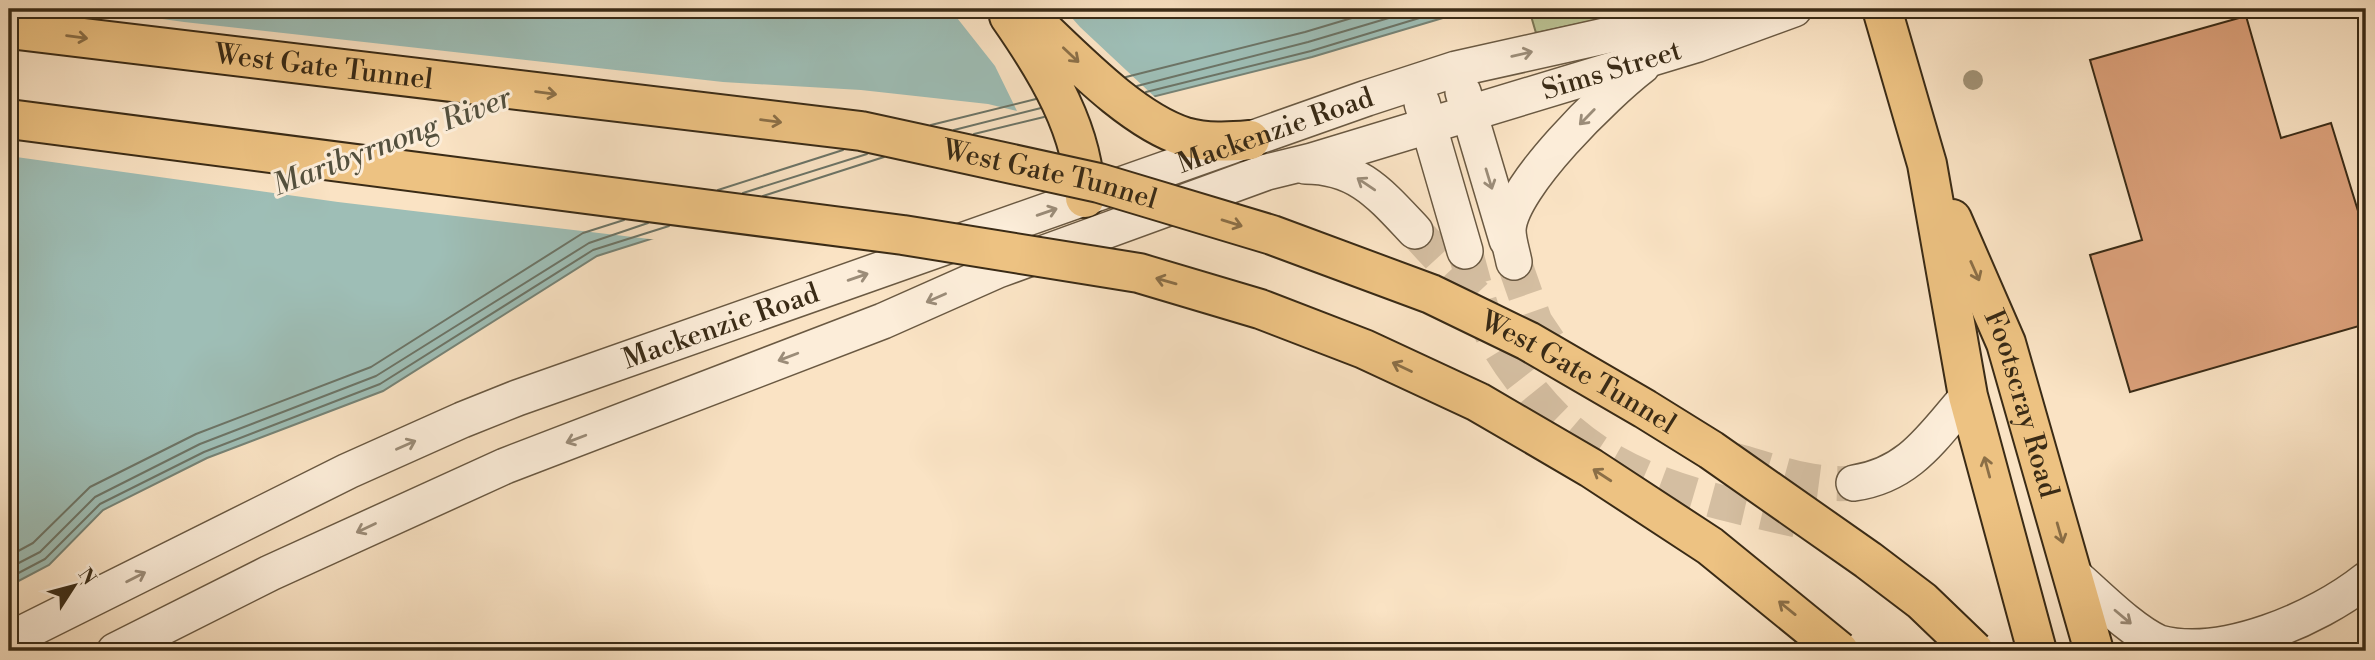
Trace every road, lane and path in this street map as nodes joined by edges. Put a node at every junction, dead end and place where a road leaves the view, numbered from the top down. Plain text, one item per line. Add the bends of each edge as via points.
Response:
1 (1004, 9) edge
2 (1021, 9) edge
3 (1726, 9) edge
4 (1794, 9) edge
5 (1882, 9) edge
6 (9, 29) edge
7 (1656, 56) junction
8 (1456, 69) junction
9 (1416, 82) junction
10 (1469, 113) junction
11 (9, 119) edge
12 (1429, 126) junction
13 (1250, 140) junction
14 (1927, 164) junction
15 (1291, 166) junction
16 (1085, 198) junction
17 (1415, 231) tunnel mouth
18 (1069, 244) junction
19 (1465, 251) tunnel mouth
20 (1968, 396) junction
21 (1854, 483) tunnel mouth
22 (2071, 573) junction
23 (2366, 580) edge
24 (9, 640) edge
25 (2272, 642) edge
26 (115, 651) edge
27 (1839, 651) edge
28 (1974, 651) edge
29 (2037, 651) edge
30 (2094, 651) edge

1 - 16 main road via 1051,84 1076,141
2 -> 13 main road via 1147,120 1203,141
8 -> 3 street, Sims Street
4 - 7 street, Sims Street
5 - 14 main road, Footscray Road
6 -> 28 main road, West Gate Tunnel, bridge via 861,131 1099,183 1272,235 1431,294 1528,341 1645,409 1757,481 1868,561 1922,601
7 - 10 street, Sims Street
7 - 10 street via 1581,122 1531,183 1510,220 1514,262
8 - 9 street, Mackenzie Road
8 - 10 street
9 - 12 street
9 - 13 street, Mackenzie Road
10 - 12 street, Mackenzie Road
27 -> 11 main road, bridge via 1710,546 1591,468 1478,402 1260,309 1139,273 902,235
12 - 15 street, Mackenzie Road
12 - 19 street
13 - 16 street, Mackenzie Road
14 - 20 main road, Footscray Road
14 -> 22 main road, Footscray Road via 2006,343
17 -> 15 street via 1374,189 1349,173 1325,166
15 - 18 street, Mackenzie Road
16 - 18 street via 1082,224
24 -> 16 street, Mackenzie Road via 335,477 462,420
18 -> 26 street, Mackenzie Road via 883,321 505,466 270,573
20 - 21 street via 1904,466
29 -> 20 main road, Footscray Road
22 -> 25 street via 2147,636 2177,649
22 - 30 main road, Footscray Road
23 - 25 street

